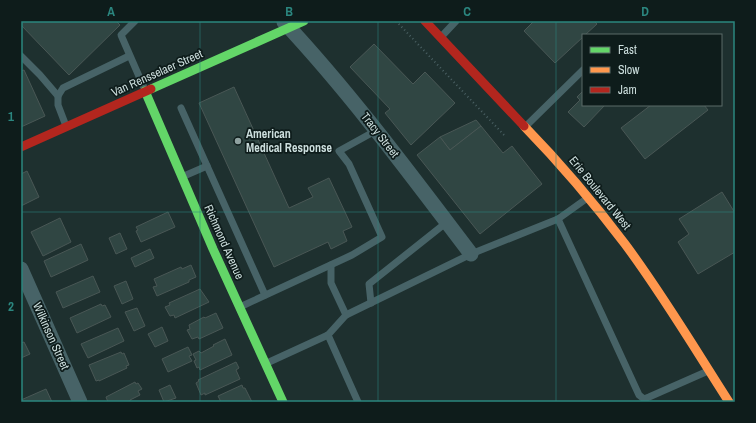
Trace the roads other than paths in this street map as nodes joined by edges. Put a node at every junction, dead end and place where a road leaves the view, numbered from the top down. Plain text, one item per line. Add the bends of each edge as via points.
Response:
1 (135, 21) edge
2 (304, 21) edge
3 (425, 21) edge
4 (456, 21) edge
5 (286, 24) edge
6 (441, 37) junction
7 (21, 56) edge
8 (129, 56) junction
9 (582, 71) edge
10 (146, 91) junction
11 (58, 96) junction
12 (181, 108) dead end
13 (66, 126) junction
14 (526, 127) junction
15 (377, 129) junction
16 (21, 147) edge
17 (207, 166) junction
18 (182, 177) junction
19 (588, 198) junction
20 (558, 219) junction
21 (447, 222) junction
22 (472, 254) junction
23 (331, 265) junction
24 (21, 270) edge
25 (265, 295) junction
26 (372, 302) junction
27 (239, 307) junction
28 (346, 315) junction
29 (328, 335) junction
30 (266, 364) junction
31 (709, 370) junction
32 (730, 399) edge
33 (80, 402) edge
34 (283, 402) edge
35 (358, 402) edge

1 - 8 lane via 121,35
2 - 5 street, Van Rensselaer Street
3 - 6 street, Erie Boulevard West
4 - 6 lane
5 - 10 street, Van Rensselaer Street
5 - 15 street, Tracy Street
6 - 14 street, Erie Boulevard West
7 - 11 lane
8 - 10 lane
8 - 11 lane via 63,88
9 - 14 lane
10 - 13 street, Van Rensselaer Street
10 - 18 street, Richmond Avenue
11 - 13 lane via 58,105
12 - 17 lane
13 - 16 street, Van Rensselaer Street
14 - 19 street, Erie Boulevard West
15 - 21 street, Tracy Street
15 - 23 lane via 338,151 349,164 382,237
17 - 18 lane
17 - 25 lane
18 - 27 street, Richmond Avenue
19 - 20 lane
19 - 31 street, Erie Boulevard West via 625,244
20 - 22 lane
20 - 31 lane via 639,395 644,399
21 - 22 street, Tracy Street
21 - 26 lane via 369,284
22 - 26 lane
23 - 25 lane
23 - 28 lane via 331,283
24 - 33 street, Wilkinson Street
25 - 27 lane
26 - 28 lane
27 - 30 street, Richmond Avenue
28 - 29 lane
29 - 30 lane
29 - 35 lane
30 - 34 street, Richmond Avenue
31 - 32 street, Erie Boulevard West

